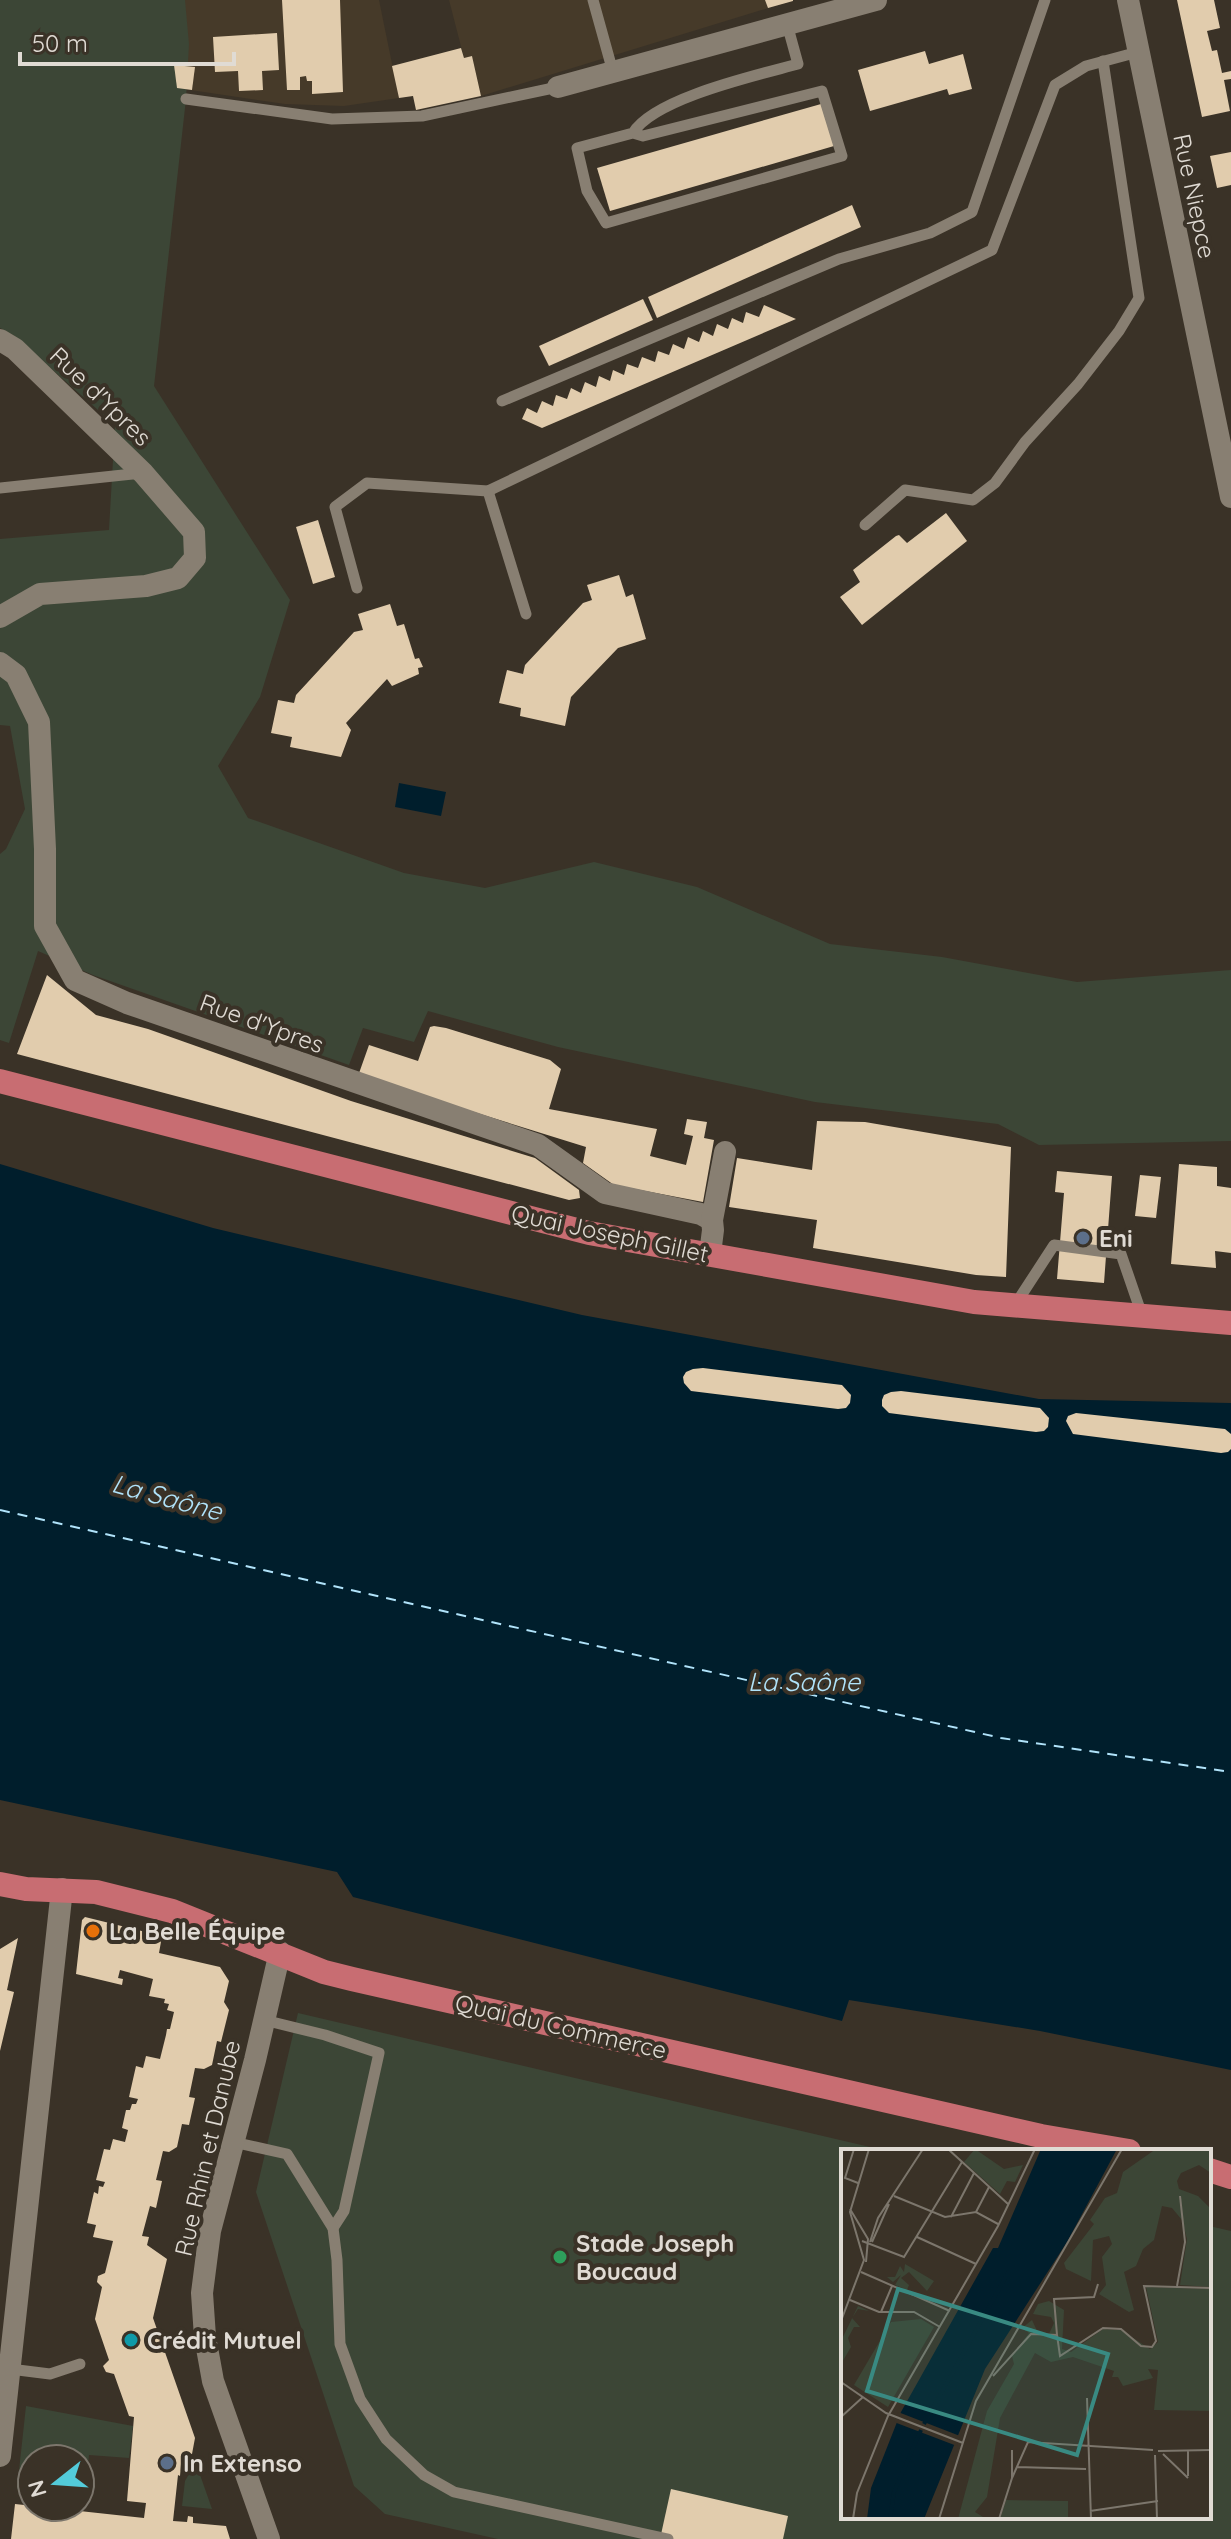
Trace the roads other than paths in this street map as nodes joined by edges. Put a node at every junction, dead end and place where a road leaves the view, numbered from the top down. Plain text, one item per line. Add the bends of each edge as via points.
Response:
1 (593, 0) edge
2 (876, 0) edge
3 (1045, 0) edge
4 (1128, 0) edge
5 (787, 24) junction
6 (1138, 52) junction
7 (1103, 61) junction
8 (613, 72) junction
9 (558, 87) joint
10 (186, 99) dead end
11 (633, 133) junction
12 (0, 340) edge
13 (502, 401) dead end
14 (143, 473) junction
15 (0, 488) edge
16 (488, 491) junction
17 (1231, 497) edge
18 (865, 525) dead end
19 (357, 588) dead end
20 (526, 614) dead end
21 (0, 617) edge
22 (0, 663) edge
23 (0, 1081) edge
24 (725, 1152) dead end
25 (712, 1220) junction
26 (710, 1254) junction
27 (1015, 1305) junction
28 (1142, 1315) junction
29 (1231, 1323) edge
30 (0, 1884) edge
31 (62, 1889) junction
32 (280, 1952) junction
33 (264, 2020) junction
34 (232, 2142) junction
35 (1117, 2149) edge
36 (1211, 2171) edge
37 (1231, 2177) edge
38 (333, 2228) junction
39 (80, 2364) dead end
40 (10, 2369) junction
41 (0, 2456) edge
42 (269, 2539) edge
43 (668, 2539) edge

1 - 8 lane
2 - 5 street
3 - 13 lane via 972,212 930,233 839,259
4 - 6 street, Rue Niepce
5 - 8 street
5 - 11 lane via 798,64 698,92 639,123
6 - 7 lane
6 - 17 street, Rue Niepce
7 - 16 lane via 1055,85 992,250
7 - 18 lane via 1139,298 1078,384 995,483 973,500 905,490
8 - 9 street
9 - 10 lane via 422,116 332,119
11 - 11 lane via 643,136 822,91 842,156 606,223 587,191 577,148
12 - 14 street, Rue d'Ypres
14 - 15 lane
14 - 21 street, Rue d'Ypres via 194,532 195,558 178,578 146,586 40,594
16 - 19 lane via 367,483 335,507
16 - 20 lane
22 - 25 street, Rue d'Ypres via 16,675 39,722 45,926 75,980 127,1003 538,1145 605,1193
23 - 26 main road, Quai Joseph Gillet via 589,1233
24 - 25 street
25 - 26 street
26 - 27 main road, Quai Joseph Gillet
27 - 28 main road, Quai Joseph Gillet
27 - 28 lane via 1054,1245 1121,1254
28 - 29 main road, Quai Joseph Gillet
30 - 31 main road, Quai du Commerce
31 - 32 main road, Quai du Commerce via 172,1911
31 - 40 street
32 - 33 street, Rue Rhin et Danube
32 - 35 main road, Quai du Commerce via 324,1972
33 - 34 street, Rue Rhin et Danube
33 - 38 lane via 379,2053 344,2211
34 - 38 lane via 287,2154
34 - 42 street, Rue Rhin et Danube via 210,2231 202,2293 205,2337 213,2381
36 - 37 main road
38 - 43 lane via 340,2344 360,2399 386,2439 424,2475 454,2492
39 - 40 lane via 50,2374
40 - 41 street

